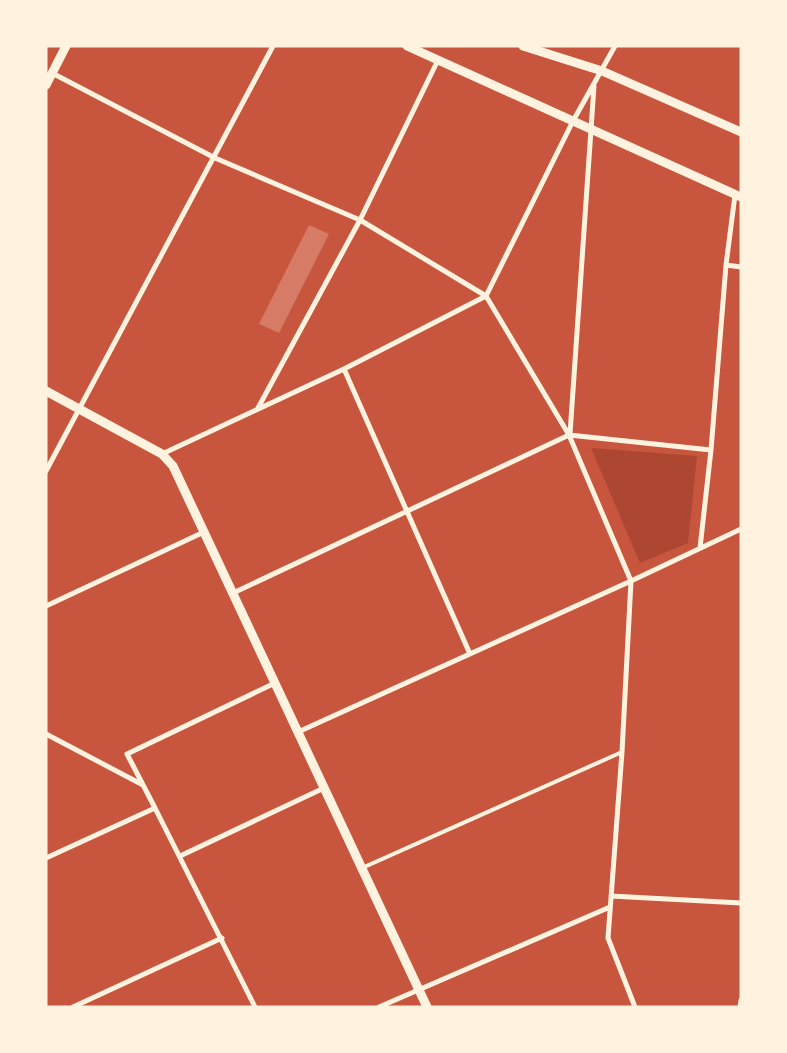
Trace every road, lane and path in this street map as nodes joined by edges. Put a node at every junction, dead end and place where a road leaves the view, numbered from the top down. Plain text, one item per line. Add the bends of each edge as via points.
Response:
1 (66, 46) edge
2 (273, 46) edge
3 (407, 46) edge
4 (524, 46) edge
5 (615, 46) edge
6 (438, 60) junction
7 (602, 71) junction
8 (52, 74) junction
9 (594, 84) junction
10 (46, 85) edge
11 (573, 121) junction
12 (590, 129) junction
13 (741, 132) edge
14 (215, 158) junction
15 (738, 196) edge
16 (360, 220) junction
17 (726, 265) junction
18 (741, 267) edge
19 (486, 296) junction
20 (344, 369) junction
21 (46, 390) edge
22 (79, 408) junction
23 (258, 408) junction
24 (570, 435) junction
25 (711, 450) junction
26 (162, 454) junction
27 (46, 471) edge
28 (407, 511) junction
29 (741, 529) edge
30 (204, 532) junction
31 (700, 548) junction
32 (631, 581) junction
33 (233, 593) junction
34 (46, 606) edge
35 (470, 654) junction
36 (275, 683) junction
37 (298, 732) junction
38 (46, 734) edge
39 (622, 752) junction
40 (144, 786) junction
41 (324, 788) junction
42 (155, 808) junction
43 (180, 856) junction
44 (46, 858) edge
45 (362, 868) junction
46 (611, 896) junction
47 (741, 903) edge
48 (610, 907) junction
49 (222, 938) junction
50 (418, 989) junction
51 (741, 1000) edge
52 (73, 1007) edge
53 (255, 1007) edge
54 (379, 1007) edge
55 (426, 1007) edge
56 (636, 1007) edge
57 (740, 1007) edge

1 - 8 street
2 - 14 street
3 - 6 street
4 - 7 street
5 - 7 street
6 - 11 street
6 - 16 street
7 - 9 street
7 - 13 street
8 - 10 street
8 - 14 street
9 - 11 street
9 - 12 street
11 - 12 street
11 - 19 street
12 - 15 street
12 - 24 street
14 - 16 street
14 - 22 street
15 - 17 street
16 - 19 street
16 - 23 street
17 - 18 street
17 - 25 street
19 - 20 street
19 - 24 street
20 - 23 street
20 - 28 street
21 - 22 street
22 - 26 street
22 - 27 street
23 - 26 street
24 - 25 street
24 - 28 street
24 - 32 street
25 - 31 street
26 - 30 street via 174,466
28 - 33 street
28 - 35 street
29 - 31 street
30 - 33 street
30 - 34 street
31 - 32 street
32 - 35 street
32 - 39 street
33 - 36 street
35 - 37 street
36 - 37 street
36 - 40 street via 127,754
37 - 41 street
38 - 40 street
39 - 45 lane
39 - 46 street
40 - 42 street
41 - 43 street
41 - 45 street
42 - 43 street
42 - 44 street
43 - 49 street
45 - 50 street
46 - 47 street
46 - 48 street
48 - 50 street
48 - 56 street via 608,938
49 - 52 street
49 - 53 street
50 - 54 street
50 - 55 street
51 - 57 street

